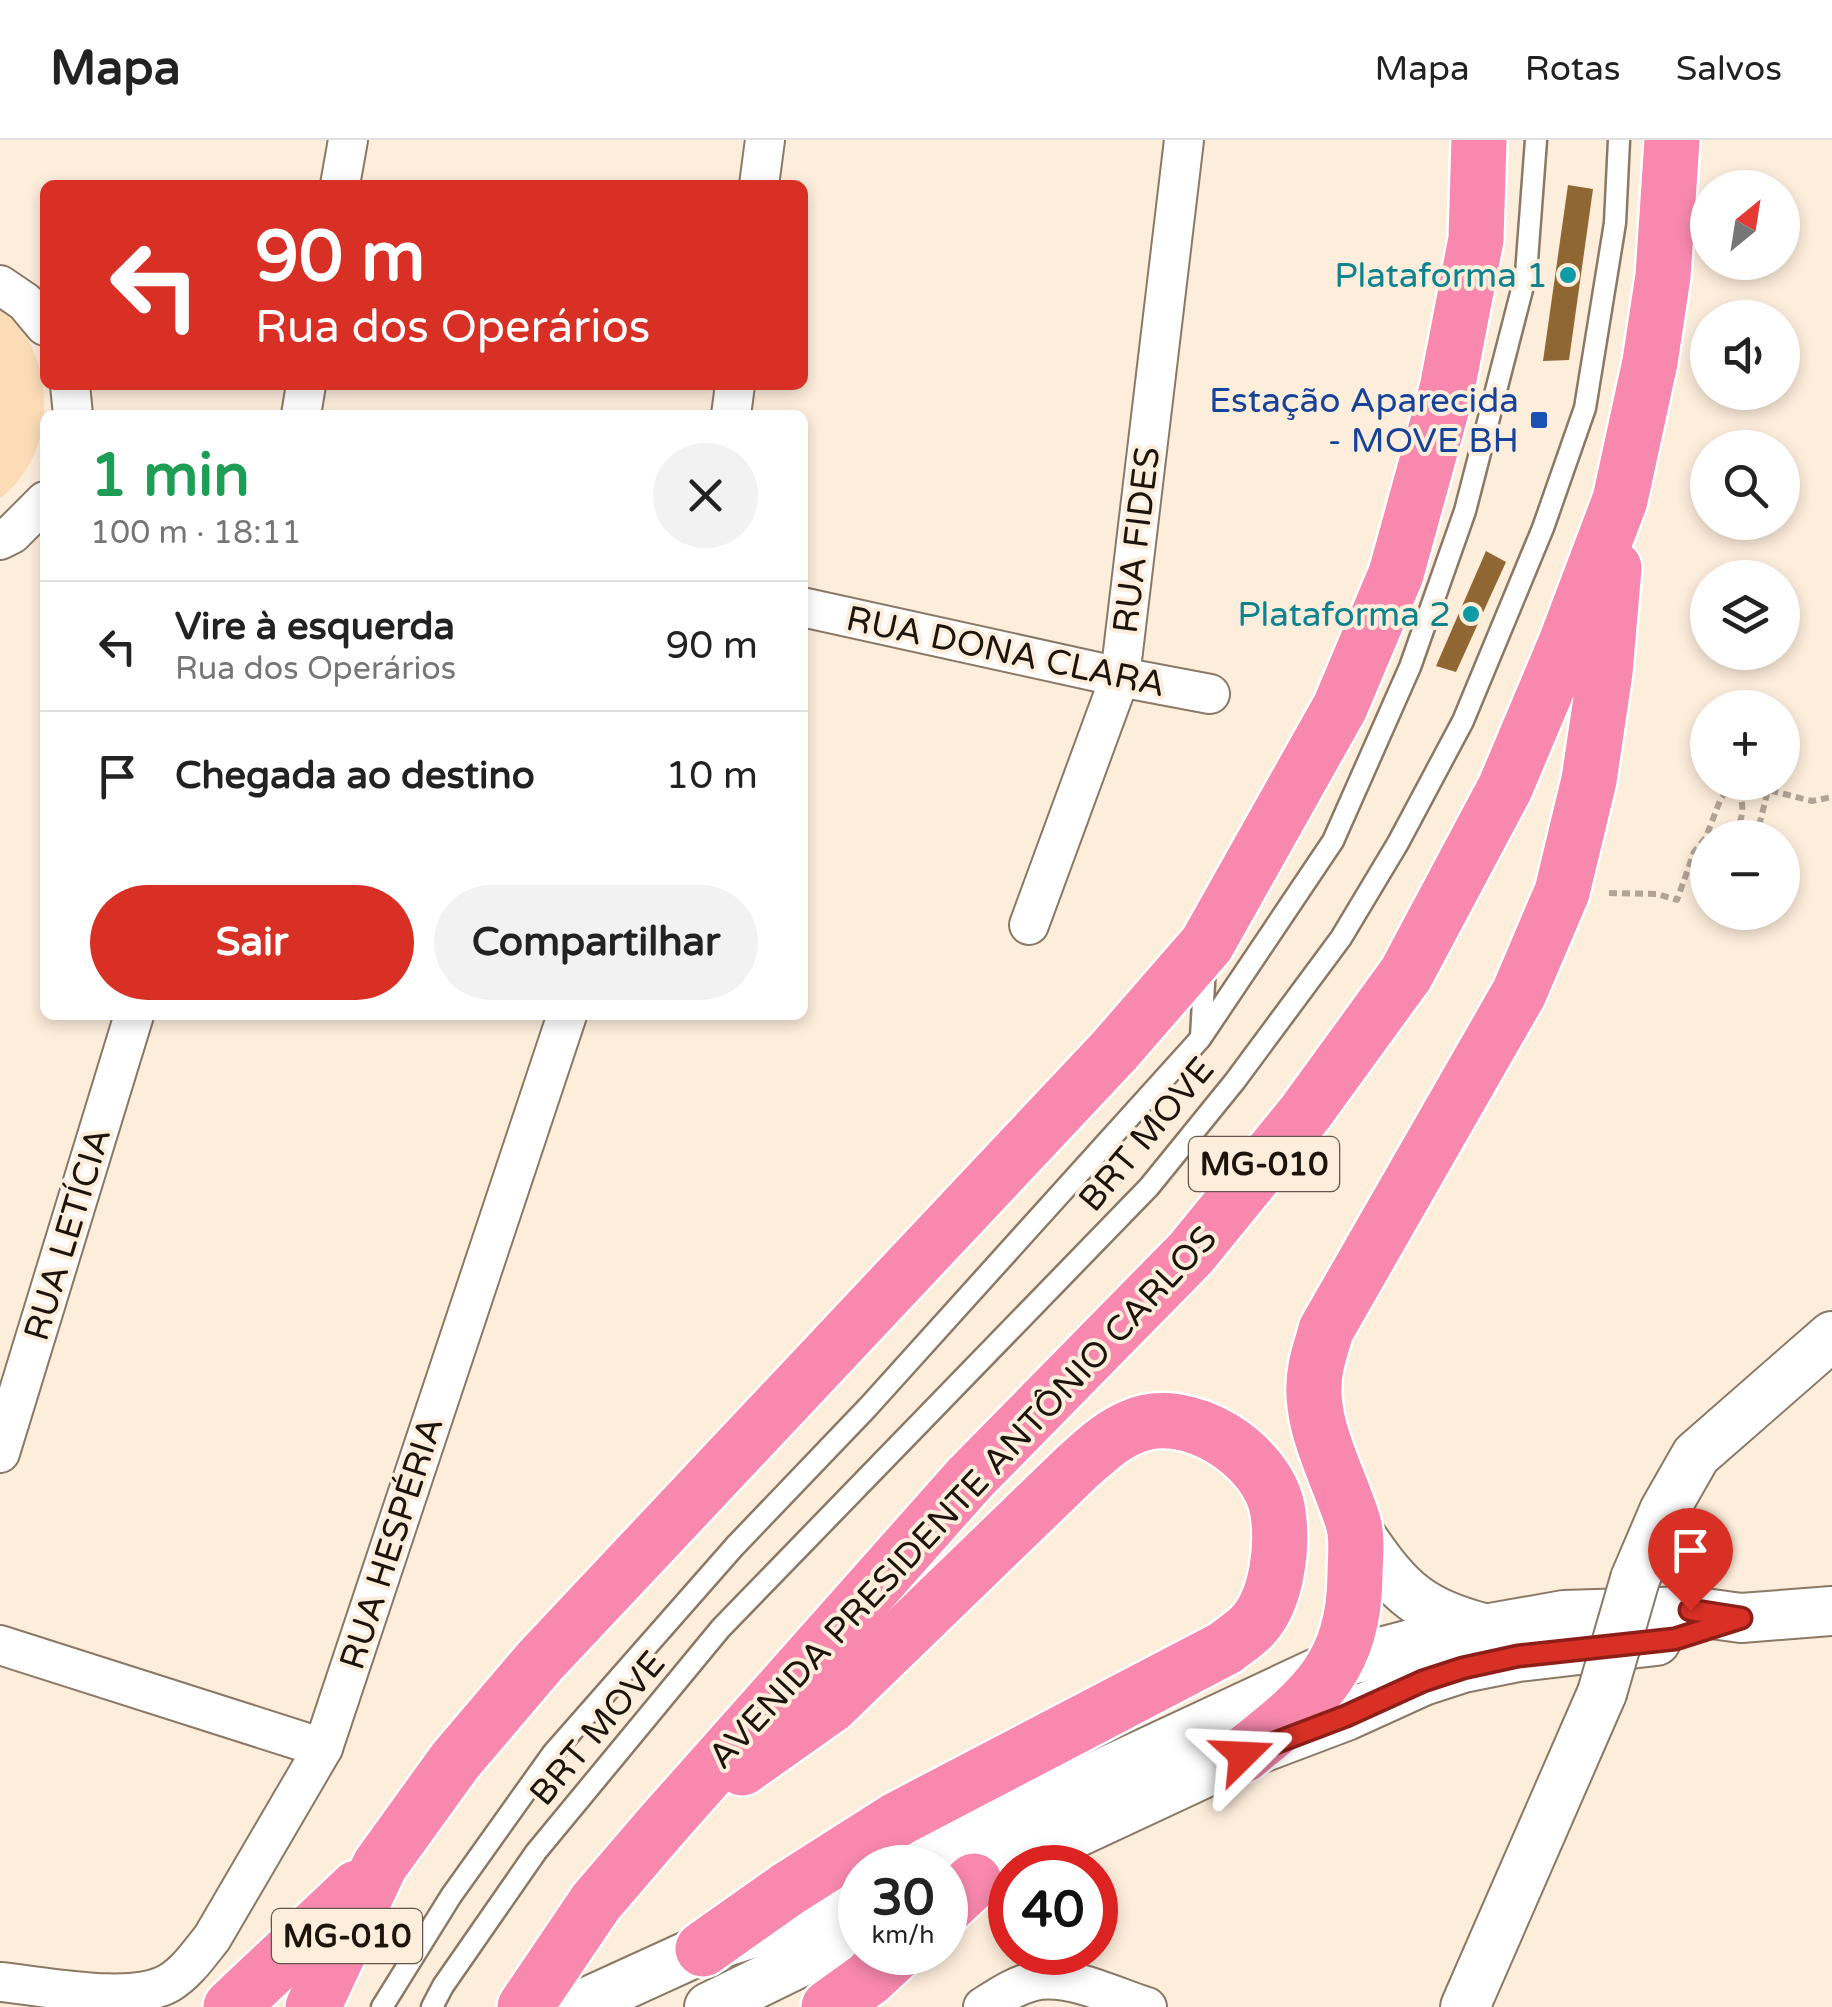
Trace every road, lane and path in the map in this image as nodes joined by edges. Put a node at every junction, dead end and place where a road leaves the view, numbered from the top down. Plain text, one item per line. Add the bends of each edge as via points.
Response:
1 (348, 140) edge
2 (765, 140) edge
3 (1184, 140) edge
4 (1479, 140) edge
5 (1536, 140) edge
6 (1620, 140) edge
7 (1672, 140) edge
8 (341, 180) edge
9 (760, 180) edge
10 (0, 285) edge
11 (40, 320) edge
12 (1620, 500) junction
13 (40, 506) edge
14 (0, 540) edge
15 (808, 607) edge
16 (1120, 677) junction
17 (1210, 694) dead end
18 (1832, 797) edge
19 (1713, 820) edge
20 (1742, 820) edge
21 (1760, 820) edge
22 (1690, 863) edge
23 (1562, 892) junction
24 (1029, 925) dead end
25 (1207, 944) junction
26 (132, 1020) edge
27 (565, 1020) edge
28 (1200, 1040) junction
29 (1832, 1336) edge
30 (0, 1452) edge
31 (1355, 1527) junction
32 (1832, 1611) edge
33 (1741, 1618) junction
34 (1483, 1628) junction
35 (0, 1645) edge
36 (1336, 1664) junction
37 (323, 1748) junction
38 (1243, 1755) junction
39 (662, 1825) junction
40 (948, 1845) edge
41 (380, 1865) junction
42 (968, 1888) edge
43 (838, 1896) edge
44 (838, 1945) edge
45 (703, 1949) junction
46 (872, 1975) edge
47 (0, 1982) edge
48 (595, 1999) edge
49 (231, 2007) edge
50 (313, 2007) edge
51 (382, 2007) edge
52 (432, 2007) edge
53 (525, 2007) edge
54 (709, 2007) edge
55 (828, 2007) edge
56 (983, 2007) edge
57 (1147, 2007) edge
58 (1465, 2007) edge

1 - 8 street
2 - 9 street
3 - 16 street, RUA FIDES
4 - 25 highway, MG-010 via 1476,239 1448,389 1396,574 1340,707
5 - 28 lane, BRT MOVE via 1526,274 1466,511 1410,667 1332,840
6 - 52 lane, BRT MOVE via 1615,222 1585,408 1567,460 1464,721 1341,938 1149,1187 721,1628 536,1852
7 - 12 highway, AVENIDA PRESIDENTE ANTÔNIO CARLOS / MG-010 via 1663,276
10 - 11 street
12 - 23 highway via 1605,672
12 - 39 highway, AVENIDA PRESIDENTE ANTÔNIO CARLOS / MG-010 via 1506,788 1406,974 1191,1253 970,1478
13 - 14 street
15 - 16 street, RUA DONA CLARA
16 - 17 street, RUA DONA CLARA
16 - 24 street, RUA FIDES
18 - 21 path via 1812,801 1768,790
19 - 20 path via 1734,783 1744,802
22 - 23 path via 1677,900
23 - 31 highway via 1518,993 1326,1330 1315,1370 1316,1414
25 - 28 lane
25 - 41 highway, MG-010 via 540,1661
26 - 30 street, RUA LETÍCIA
27 - 37 street, RUA HESPÉRIA
28 - 51 lane, BRT MOVE via 552,1753 450,1896
29 - 58 street, bridge via 1696,1455 1664,1511 1635,1579 1602,1693
31 - 34 street via 1414,1601
31 - 36 highway via 1354,1603
32 - 33 street
33 - 34 street via 1690,1610
33 - 38 street via 1675,1639 1463,1668
34 - 36 street
35 - 37 street
36 - 38 highway via 1307,1703
36 - 40 street
37 - 47 street, RUA HESPÉRIA via 212,1938 167,1984 112,1993
38 - 42 street
39 - 45 highway via 831,1705 1076,1468 1135,1425 1194,1423 1237,1449 1267,1486 1278,1511 1278,1549 1266,1606 1254,1625 1225,1648 898,1819
39 - 53 highway, AVENIDA PRESIDENTE ANTÔNIO CARLOS / MG-010 via 596,1902
41 - 49 highway
41 - 50 highway, MG-010
43 - 45 street
44 - 54 street
45 - 48 street
46 - 55 highway
56 - 57 street via 1041,1980

